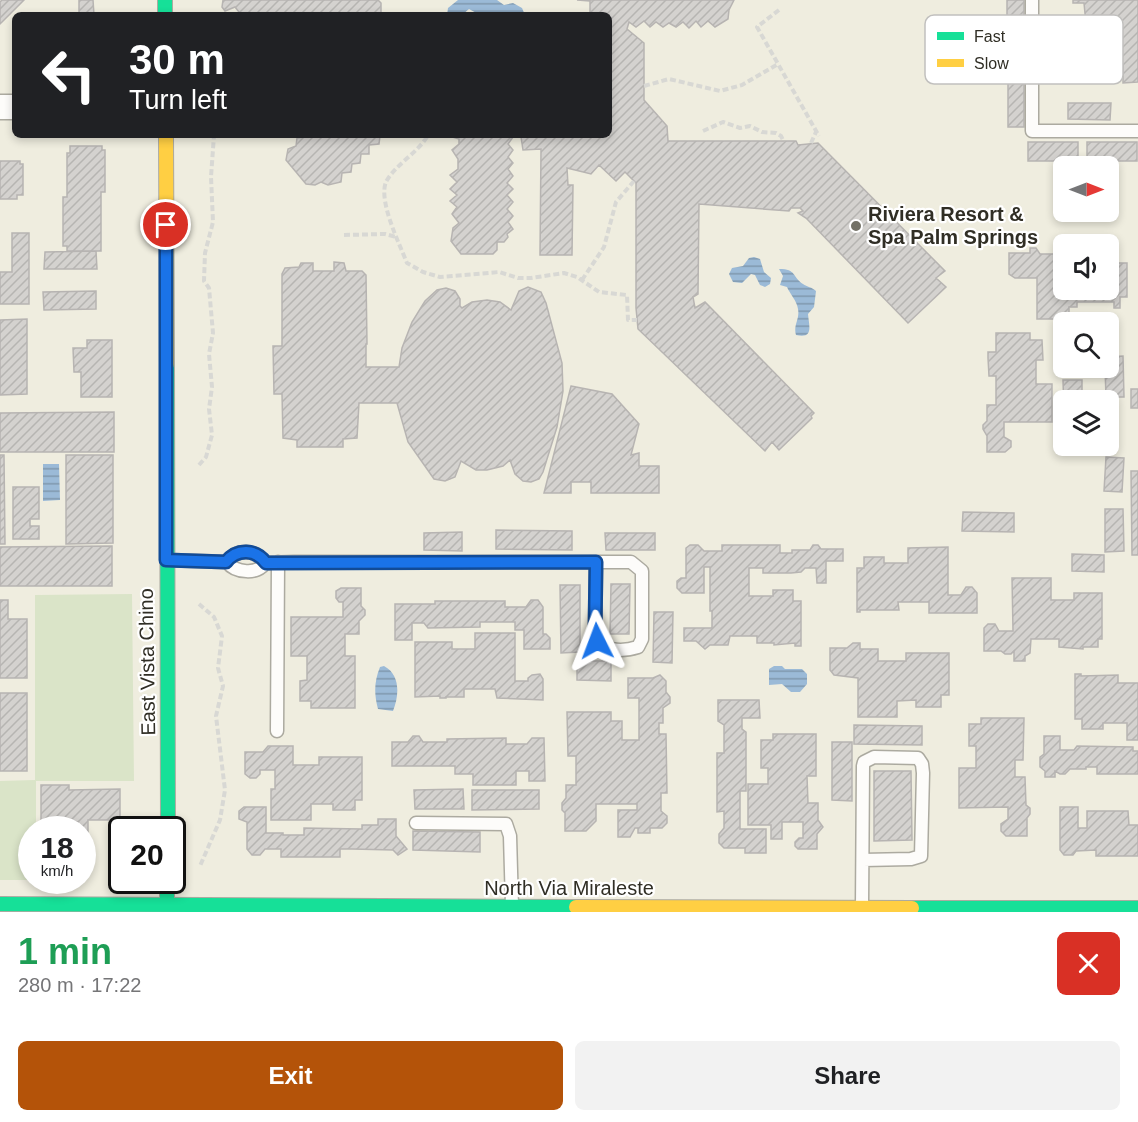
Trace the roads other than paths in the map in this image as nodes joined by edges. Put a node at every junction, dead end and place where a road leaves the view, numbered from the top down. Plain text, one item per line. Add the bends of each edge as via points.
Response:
1 (1032, 84) edge
2 (1138, 131) edge
3 (166, 138) edge
4 (166, 560) junction
5 (272, 562) junction
6 (596, 562) junction
7 (277, 731) dead end
8 (168, 816) edge
9 (416, 823) dead end
10 (862, 860) junction
11 (0, 904) edge
12 (862, 908) junction
13 (1138, 908) edge
14 (167, 909) edge
15 (505, 909) edge

1 - 2 lane via 1032,131
3 - 4 street, East Vista Chino
4 - 5 lane via 226,562 238,570 257,570
4 - 8 street, East Vista Chino
5 - 6 lane
5 - 7 lane
6 - 6 lane via 632,562 642,571 642,639 638,647 608,649 597,641
9 - 15 lane via 506,824 510,836
10 - 10 lane via 864,762 874,757 918,758 923,773 921,856 911,860
10 - 12 lane
11 - 14 street, North Via Miraleste
12 - 13 street, North Via Miraleste
12 - 15 street, North Via Miraleste
14 - 15 street, North Via Miraleste

